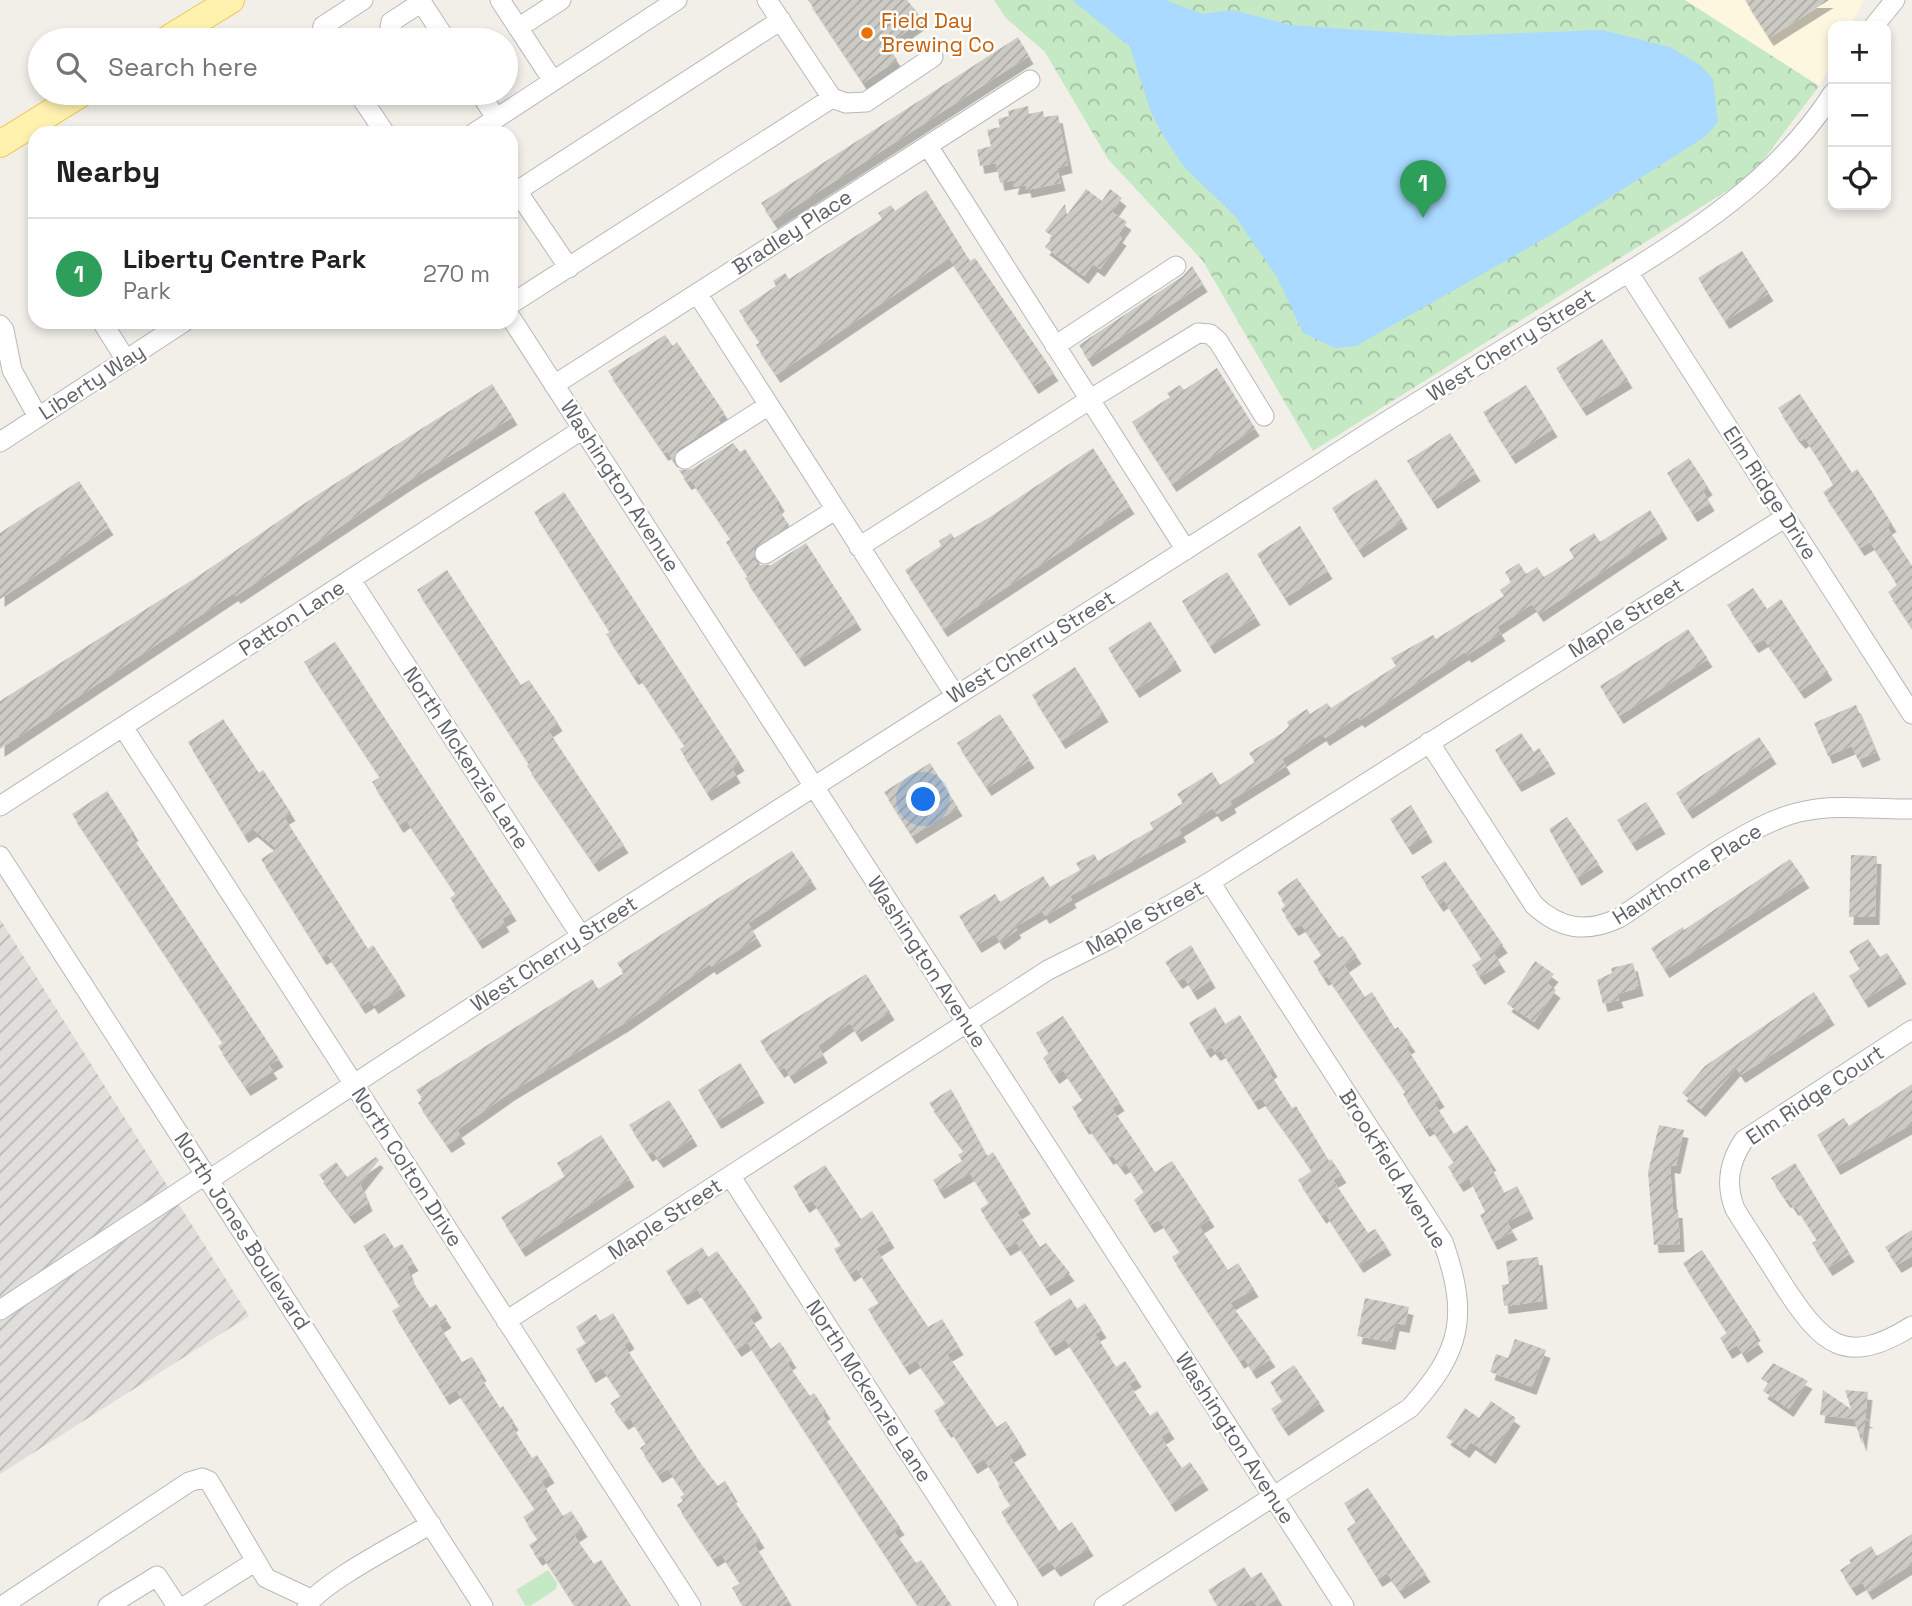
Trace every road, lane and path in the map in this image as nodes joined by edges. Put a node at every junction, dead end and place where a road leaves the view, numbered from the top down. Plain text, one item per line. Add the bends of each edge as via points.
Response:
1 (231, 0) edge
2 (363, 0) edge
3 (500, 0) edge
4 (561, 0) edge
5 (677, 0) edge
6 (768, 0) edge
7 (1895, 0) edge
8 (421, 1) edge
9 (781, 20) junction
10 (1878, 21) edge
11 (186, 28) edge
12 (323, 28) edge
13 (390, 28) edge
14 (438, 28) edge
15 (518, 28) junction
16 (933, 57) dead end
17 (1030, 80) dead end
18 (553, 81) junction
19 (832, 97) junction
20 (1828, 100) edge
21 (518, 104) edge
22 (63, 105) edge
23 (366, 105) edge
24 (488, 105) edge
25 (516, 105) edge
26 (496, 118) junction
27 (29, 126) edge
28 (380, 126) edge
29 (484, 126) edge
30 (28, 127) edge
31 (0, 144) edge
32 (928, 145) junction
33 (518, 190) edge
34 (518, 192) edge
35 (1176, 266) dead end
36 (569, 268) junction
37 (1628, 272) junction
38 (697, 293) junction
39 (518, 300) edge
40 (0, 325) edge
41 (106, 329) edge
42 (173, 329) edge
43 (518, 329) edge
44 (1055, 346) junction
45 (126, 360) junction
46 (554, 384) junction
47 (1089, 400) junction
48 (769, 405) junction
49 (1264, 416) dead end
50 (38, 417) junction
51 (583, 429) junction
52 (0, 442) edge
53 (685, 459) dead end
54 (835, 510) junction
55 (1786, 517) junction
56 (859, 547) junction
57 (1186, 550) junction
58 (765, 554) dead end
59 (351, 580) junction
60 (955, 695) junction
61 (1912, 714) edge
62 (123, 727) junction
63 (1429, 742) junction
64 (813, 785) junction
65 (0, 806) edge
66 (1912, 809) edge
67 (0, 856) edge
68 (1210, 882) junction
69 (581, 936) junction
70 (967, 1023) junction
71 (1912, 1030) edge
72 (354, 1085) junction
73 (207, 1177) junction
74 (731, 1177) junction
75 (0, 1310) edge
76 (506, 1321) junction
77 (1912, 1326) edge
78 (1273, 1497) junction
79 (431, 1524) junction
80 (256, 1561) junction
81 (309, 1603) edge
82 (2, 1606) edge
83 (108, 1606) edge
84 (177, 1606) edge
85 (185, 1606) edge
86 (483, 1606) edge
87 (691, 1606) edge
88 (1008, 1606) edge
89 (1104, 1606) edge
90 (1344, 1606) edge

1 - 11 main road
2 - 12 street
3 - 15 street
4 - 15 street
5 - 18 street
6 - 9 street
7 - 10 street
8 - 13 street via 391,22
8 - 14 street
9 - 19 street
9 - 33 street
15 - 18 street
16 - 19 street via 866,102 846,103
17 - 32 street, Bradley Place
18 - 21 street
19 - 36 street
20 - 37 street, West Cherry Street via 1770,170 1728,205
22 - 27 main road
23 - 28 street
24 - 26 street
25 - 26 street
26 - 29 street
30 - 31 main road
32 - 38 street, Bradley Place
32 - 44 street
34 - 36 street
35 - 44 street
36 - 39 street
37 - 55 street, Elm Ridge Drive
37 - 57 street, West Cherry Street
38 - 46 street, Bradley Place
38 - 48 street
40 - 50 street via 12,370
41 - 45 street
42 - 45 street, Liberty Way
43 - 46 street, Washington Avenue
44 - 47 street
45 - 50 street, Liberty Way
46 - 51 street, Washington Avenue
47 - 49 street via 1189,337 1210,334
47 - 56 street
47 - 57 street
48 - 53 street
48 - 54 street
50 - 52 street, Liberty Way
51 - 59 street, Patton Lane
51 - 64 street, Washington Avenue
54 - 56 street
54 - 58 street
55 - 61 street, Elm Ridge Drive
55 - 63 street, Maple Street
56 - 60 street
57 - 60 street, West Cherry Street
59 - 62 street, Patton Lane
59 - 69 street, North Mckenzie Lane
60 - 64 street, West Cherry Street
62 - 65 street, Patton Lane
62 - 72 street, North Colton Drive
63 - 66 street, Hawthorne Place via 1534,905 1565,926 1599,927 1619,918 1747,834 1786,815 1807,810
63 - 68 street, Maple Street
64 - 69 street, West Cherry Street
64 - 70 street, Washington Avenue
67 - 73 street, North Jones Boulevard
68 - 70 street, Maple Street via 1048,970
68 - 78 street, Brookfield Avenue via 1443,1242 1456,1279 1460,1311 1452,1347 1438,1377 1410,1408
69 - 72 street, West Cherry Street
70 - 74 street, Maple Street
70 - 78 street, Washington Avenue
71 - 77 street, Elm Ridge Court via 1744,1140 1730,1171 1729,1194 1820,1335 1848,1347 1869,1347
72 - 73 street, West Cherry Street
72 - 76 street, North Colton Drive
73 - 75 street, West Cherry Street
73 - 79 street, North Jones Boulevard
74 - 76 street, Maple Street
74 - 88 street, North Mckenzie Lane
76 - 87 street, North Colton Drive
78 - 89 street, Brookfield Avenue
78 - 90 street, Washington Avenue
79 - 81 street
79 - 86 street, North Jones Boulevard
80 - 81 street via 265,1578
80 - 82 street via 209,1481 202,1478 189,1482
80 - 85 street
83 - 84 street via 157,1576

